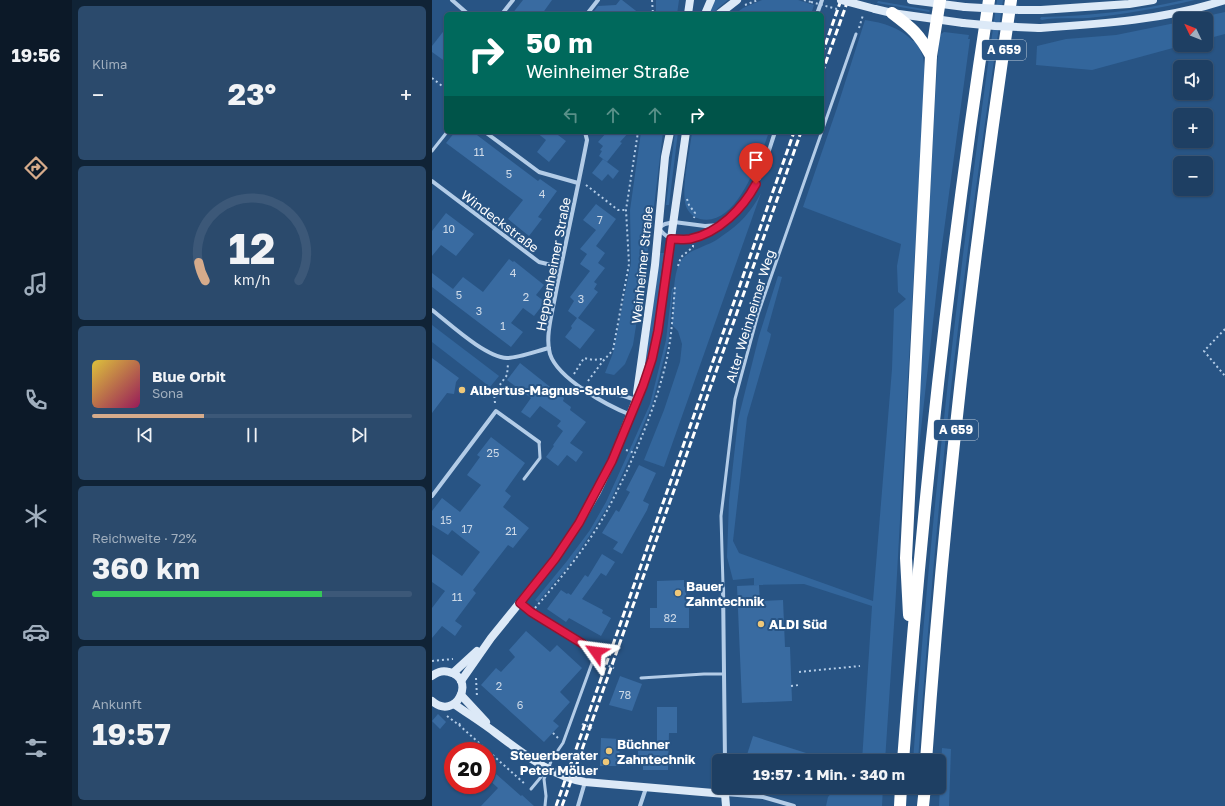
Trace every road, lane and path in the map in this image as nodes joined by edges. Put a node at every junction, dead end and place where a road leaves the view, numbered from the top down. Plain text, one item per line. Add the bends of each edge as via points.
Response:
1 (452, 0) edge
2 (513, 0) edge
3 (598, 0) edge
4 (652, 0) edge
5 (690, 0) edge
6 (711, 0) edge
7 (737, 0) edge
8 (804, 0) edge
9 (822, 0) edge
10 (841, 0) edge
11 (911, 0) edge
12 (989, 0) edge
13 (1011, 0) edge
14 (1153, 0) edge
15 (1225, 0) edge
16 (811, 2) dead end
17 (939, 2) edge
18 (466, 12) edge
19 (504, 12) edge
20 (589, 12) edge
21 (653, 12) edge
22 (688, 12) edge
23 (706, 12) edge
24 (722, 12) edge
25 (818, 12) edge
26 (892, 13) junction
27 (864, 14) dead end
28 (936, 20) junction
29 (856, 34) joint
30 (931, 56) junction
31 (432, 78) edge
32 (444, 87) edge
33 (824, 125) edge
34 (445, 134) edge
35 (488, 134) edge
36 (586, 134) edge
37 (638, 134) edge
38 (670, 134) edge
39 (686, 134) edge
40 (774, 134) edge
41 (821, 134) edge
42 (432, 151) edge
43 (432, 181) edge
44 (578, 182) junction
45 (626, 210) junction
46 (674, 222) junction
47 (720, 225) junction
48 (658, 228) junction
49 (671, 239) junction
50 (560, 267) junction
51 (432, 310) edge
52 (1225, 330) edge
53 (549, 348) junction
54 (508, 358) junction
55 (603, 361) junction
56 (1225, 376) edge
57 (571, 380) junction
58 (581, 387) junction
59 (636, 400) junction
60 (496, 411) junction
61 (631, 415) junction
62 (539, 442) joint
63 (524, 479) dead end
64 (432, 496) edge
65 (723, 585) joint
66 (520, 603) junction
67 (491, 638) junction
68 (911, 656) junction
69 (453, 659) dead end
70 (432, 661) edge
71 (604, 664) dead end
72 (860, 666) dead end
73 (614, 668) dead end
74 (799, 672) dead end
75 (453, 673) junction
76 (477, 673) dead end
77 (723, 674) junction
78 (432, 676) edge
79 (641, 678) dead end
80 (461, 681) junction
81 (799, 685) dead end
82 (791, 686) dead end
83 (461, 695) junction
84 (477, 698) dead end
85 (432, 703) edge
86 (454, 704) junction
87 (441, 713) dead end
88 (465, 717) dead end
89 (582, 724) dead end
90 (459, 725) junction
91 (592, 728) dead end
92 (496, 733) junction
93 (725, 754) edge
94 (904, 754) edge
95 (927, 754) edge
96 (548, 769) junction
97 (585, 782) junction
98 (647, 787) junction
99 (531, 789) joint
100 (712, 790) edge
101 (725, 794) edge
102 (747, 794) edge
103 (901, 794) edge
104 (924, 794) edge
105 (545, 806) edge
106 (578, 806) edge
107 (640, 806) edge
108 (726, 806) edge
109 (794, 806) edge
110 (900, 806) edge
111 (923, 806) edge

1 - 18 street
2 - 19 street
3 - 20 street
4 - 21 path
5 - 22 street
6 - 23 street
7 - 24 street
8 - 16 path
9 - 25 street
10 - 26 street, bridge
11 - 17 street
12 - 68 highway, A 659 via 974,96 936,402
13 - 95 highway, A 659 via 958,404
14 - 17 street, bridge via 1041,10 965,7
15 - 28 street, bridge via 1114,23 1039,28
17 - 28 highway
26 - 28 street
26 - 30 highway via 914,30
27 - 29 path
28 - 30 highway
29 - 33 lane, Alter Weinheimer Weg
30 - 68 highway via 906,558
31 - 32 path
34 - 42 lane
35 - 44 street via 539,172
36 - 44 street, Heppenheimer Straße via 587,140
37 - 45 path
38 - 48 street, Weinheimer Straße
39 - 46 street, Weinheimer Straße
40 - 47 street via 750,195 737,212
41 - 65 lane, Alter Weinheimer Weg via 758,314 735,399 721,516
43 - 50 street, Windeckstraße via 539,262
44 - 45 path via 618,210
44 - 50 street, Heppenheimer Straße
45 - 55 path via 629,264 613,350
46 - 47 street
46 - 48 street
46 - 49 street, Weinheimer Straße
47 - 49 street via 692,238
48 - 49 street
48 - 59 street, Weinheimer Straße
49 - 59 street, Weinheimer Straße via 652,359
50 - 53 street, Heppenheimer Straße via 549,331
51 - 54 street via 478,346 497,356
52 - 56 path via 1204,351
53 - 54 street
53 - 57 street, Heppenheimer Straße via 552,358
54 - 60 path via 507,375 494,393
55 - 57 path via 584,358
55 - 58 path
57 - 58 street, Heppenheimer Straße
58 - 59 street, Heppenheimer Straße
58 - 61 street, Heppenheimer Straße via 607,404
59 - 61 street, Weinheimer Straße
60 - 62 street
60 - 64 street
61 - 66 street, Weinheimer Straße via 612,461 579,523 555,559
62 - 63 lane via 540,458
65 - 77 street
66 - 67 street, Weinheimer Straße
66 - 96 lane via 596,652 563,743
67 - 75 street, Weinheimer Straße
67 - 80 street, Weinheimer Straße
68 - 94 highway, A 659
69 - 70 path
71 - 73 path
72 - 74 path
75 - 78 street via 442,671
75 - 80 street
76 - 84 path
77 - 79 lane
77 - 93 street
80 - 83 street
81 - 82 path
83 - 86 street
83 - 92 street
85 - 86 street via 443,706
86 - 92 street
87 - 90 path
88 - 90 path
89 - 91 path
90 - 99 path
92 - 96 street
96 - 97 street via 566,778
96 - 99 lane
96 - 105 lane via 544,779
97 - 98 street
97 - 106 street
98 - 100 street
98 - 107 street
101 - 108 street
102 - 109 street
103 - 110 highway
104 - 111 highway

